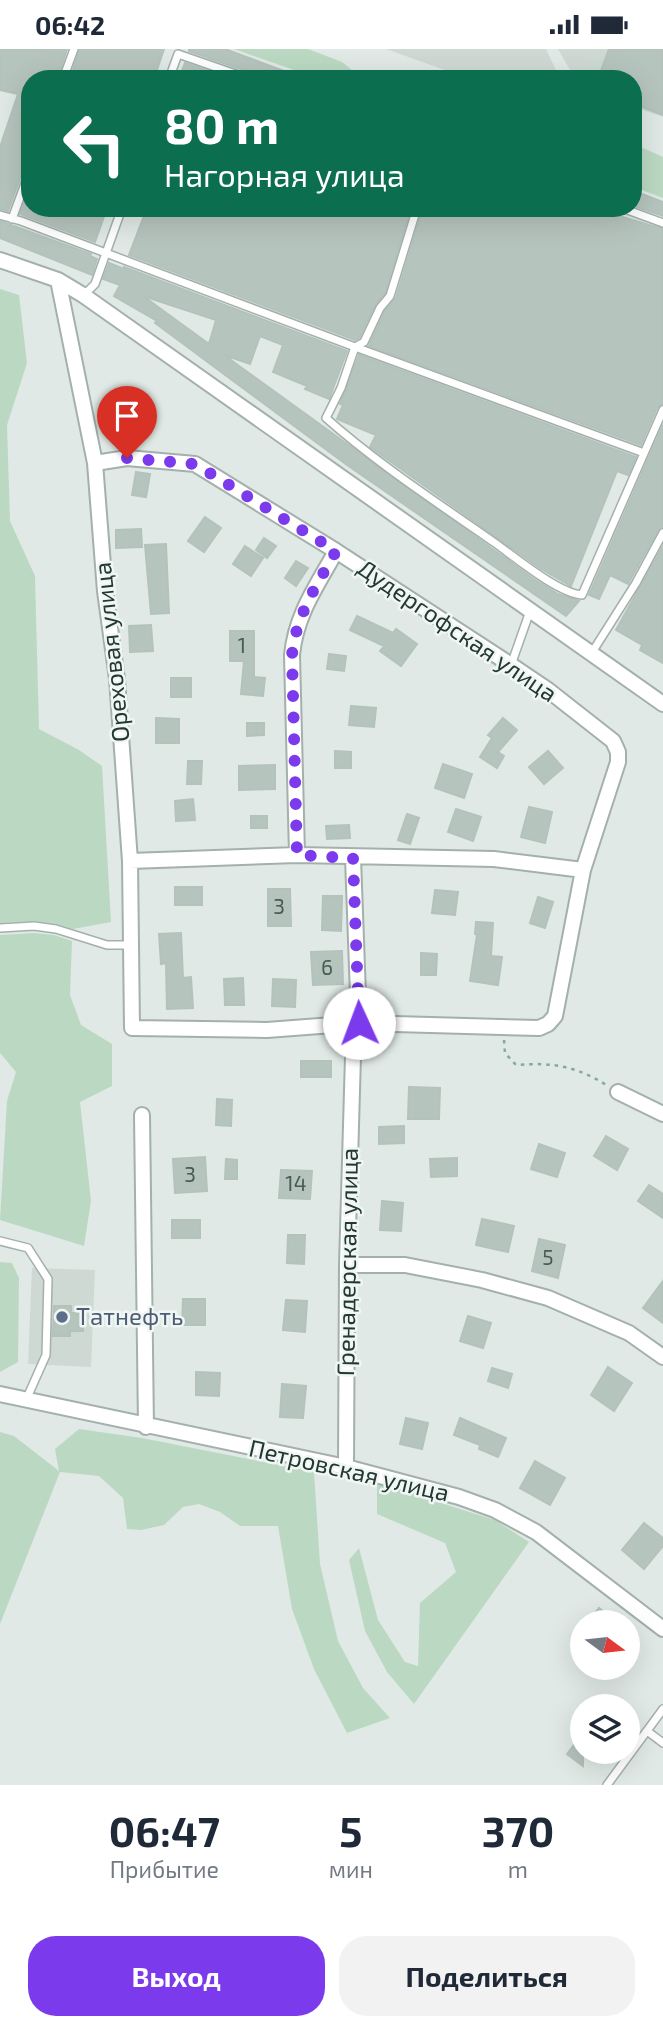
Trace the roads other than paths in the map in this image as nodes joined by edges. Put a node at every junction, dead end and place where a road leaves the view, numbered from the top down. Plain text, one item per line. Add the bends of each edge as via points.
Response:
1 (74, 49) edge
2 (175, 51) edge
3 (66, 70) edge
4 (171, 70) edge
5 (226, 70) edge
6 (21, 194) edge
7 (0, 215) edge
8 (642, 215) edge
9 (119, 217) edge
10 (414, 217) edge
11 (12, 219) junction
12 (663, 223) edge
13 (106, 254) junction
14 (0, 260) edge
15 (58, 280) junction
16 (83, 295) junction
17 (355, 347) junction
18 (663, 410) edge
19 (644, 453) junction
20 (95, 463) junction
21 (663, 533) edge
22 (336, 551) junction
23 (530, 610) junction
24 (591, 654) junction
25 (511, 664) junction
26 (663, 704) edge
27 (297, 855) junction
28 (353, 858) junction
29 (130, 861) junction
30 (583, 870) junction
31 (0, 928) edge
32 (131, 945) junction
33 (359, 1023) junction
34 (132, 1028) joint
35 (353, 1056) dead end
36 (618, 1092) road end
37 (663, 1114) edge
38 (142, 1115) dead end
39 (0, 1241) edge
40 (346, 1265) junction
41 (663, 1357) edge
42 (0, 1394) edge
43 (26, 1400) junction
44 (146, 1427) junction
45 (346, 1467) junction
46 (663, 1629) edge
47 (663, 1709) edge
48 (647, 1731) junction
49 (663, 1743) edge
50 (607, 1785) edge

1 - 3 lane
2 - 4 lane
2 - 5 lane
6 - 11 lane
7 - 11 lane
8 - 12 lane
9 - 13 lane
10 - 17 lane via 390,296 364,342
11 - 13 lane
13 - 16 lane via 95,284
13 - 17 lane
14 - 15 street
15 - 16 street
15 - 20 street, Ореховая улица
16 - 23 street
17 - 19 lane
17 - 19 lane via 326,418 359,448 573,594 582,595
18 - 19 lane
20 - 22 street, Дудергофская улица via 127,458 195,464
20 - 29 street, Ореховая улица
21 - 24 lane
22 - 25 street, Дудергофская улица
22 - 27 street via 298,619 293,637
23 - 24 street
23 - 25 lane
24 - 26 street
25 - 30 street, Дудергофская улица via 613,741 618,752
27 - 28 street
27 - 29 street
28 - 30 street via 494,859
28 - 33 street
29 - 32 street, Ореховая улица
30 - 33 street, Дудергофская улица via 555,1016 548,1024 539,1028
31 - 32 lane via 34,926 107,945
32 - 34 street, Ореховая улица
33 - 34 street, Дудергофская улица via 267,1030
35 - 40 street, Гренадерская улица
36 - 37 street
38 - 44 street
39 - 43 lane via 28,1248 48,1279 46,1355
40 - 41 street via 405,1265 548,1298 629,1333
40 - 45 street, Гренадерская улица
42 - 43 street, Петровская улица
43 - 44 street, Петровская улица
44 - 45 street, Петровская улица
45 - 46 street, Петровская улица via 459,1497 519,1521
47 - 48 lane
48 - 49 lane
48 - 50 lane

